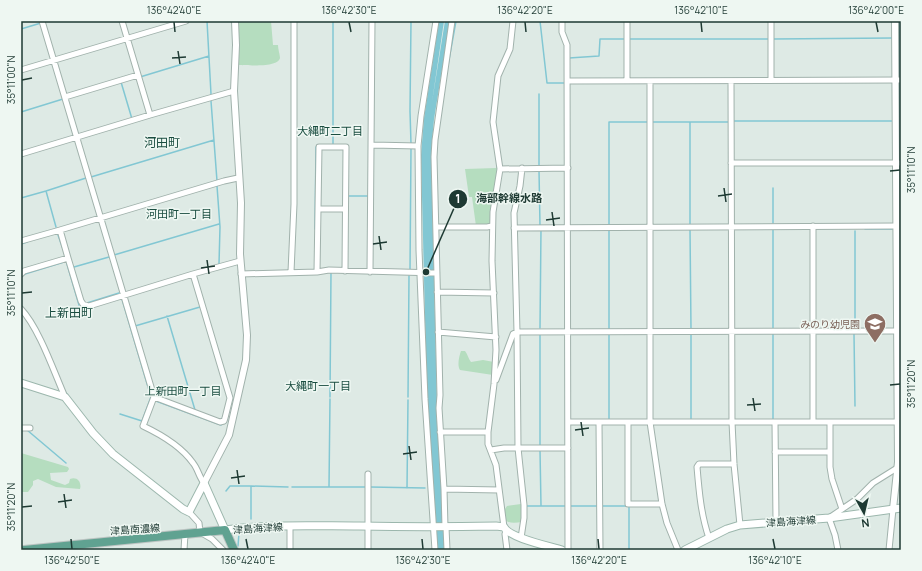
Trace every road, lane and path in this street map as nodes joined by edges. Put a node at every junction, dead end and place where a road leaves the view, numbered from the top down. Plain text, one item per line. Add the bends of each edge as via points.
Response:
1 (42, 21) edge
2 (122, 21) edge
3 (186, 21) edge
4 (235, 21) edge
5 (294, 21) edge
6 (372, 21) edge
7 (436, 21) edge
8 (452, 21) edge
9 (513, 21) edge
10 (562, 21) edge
11 (627, 21) edge
12 (771, 21) edge
13 (896, 21) edge
14 (127, 39) junction
15 (54, 61) junction
16 (21, 70) edge
17 (138, 76) junction
18 (771, 80) junction
19 (898, 80) edge
20 (567, 81) junction
21 (628, 81) junction
22 (650, 81) junction
23 (731, 81) junction
24 (234, 91) junction
25 (65, 97) junction
26 (150, 115) junction
27 (77, 137) junction
28 (372, 145) junction
29 (418, 146) junction
30 (21, 154) edge
31 (731, 163) junction
32 (898, 163) edge
33 (522, 168) junction
34 (568, 168) junction
35 (500, 170) junction
36 (238, 178) junction
37 (318, 209) junction
38 (346, 209) junction
39 (100, 217) junction
40 (492, 226) junction
41 (732, 226) junction
42 (813, 226) junction
43 (896, 226) junction
44 (436, 227) junction
45 (568, 227) junction
46 (650, 227) junction
47 (514, 228) junction
48 (60, 230) junction
49 (21, 241) edge
50 (68, 258) junction
51 (240, 261) junction
52 (345, 271) junction
53 (291, 272) junction
54 (317, 272) junction
55 (370, 272) junction
56 (420, 273) junction
57 (437, 273) junction
58 (21, 274) edge
59 (193, 274) junction
60 (241, 274) junction
61 (437, 292) junction
62 (494, 293) junction
63 (123, 295) junction
64 (21, 309) edge
65 (650, 331) junction
66 (732, 331) junction
67 (814, 331) junction
68 (899, 331) edge
69 (438, 332) junction
70 (517, 332) junction
71 (568, 332) junction
72 (496, 337) junction
73 (21, 383) edge
74 (494, 384) junction
75 (65, 397) junction
76 (154, 397) junction
77 (568, 422) junction
78 (599, 422) junction
79 (628, 422) junction
80 (650, 422) junction
81 (732, 422) junction
82 (775, 422) junction
83 (813, 422) junction
84 (830, 422) junction
85 (897, 422) junction
86 (21, 428) edge
87 (30, 428) dead end
88 (440, 432) junction
89 (488, 432) junction
90 (518, 448) junction
91 (568, 448) junction
92 (491, 450) junction
93 (775, 452) junction
94 (830, 452) junction
95 (734, 464) junction
96 (897, 468) junction
97 (368, 474) dead end
98 (204, 483) junction
99 (444, 489) junction
100 (499, 490) junction
101 (662, 504) junction
102 (843, 508) junction
103 (901, 508) edge
104 (893, 509) junction
105 (189, 512) junction
106 (848, 515) junction
107 (829, 518) junction
108 (776, 521) junction
109 (740, 525) junction
110 (290, 526) junction
111 (368, 526) junction
112 (434, 527) junction
113 (445, 527) junction
114 (505, 529) junction
115 (225, 530) junction
116 (200, 532) junction
117 (185, 534) junction
118 (521, 538) junction
119 (709, 538) junction
120 (24, 550) edge
121 (184, 550) edge
122 (223, 550) edge
123 (234, 550) edge
124 (290, 550) edge
125 (368, 550) edge
126 (435, 550) edge
127 (446, 550) edge
128 (507, 550) edge
129 (562, 550) edge
130 (568, 550) edge
131 (600, 550) edge
132 (678, 550) edge
133 (687, 550) edge
134 (838, 550) edge
135 (889, 550) edge

1 - 15 street
2 - 14 street
3 - 14 street
4 - 24 street
5 - 53 street via 294,204
6 - 28 street
7 - 29 street
8 - 44 street via 435,140
9 - 35 street via 510,49 498,76 494,110 493,130
10 - 20 street via 562,32 567,45
11 - 21 street
12 - 18 street
13 - 19 street
14 - 15 street
14 - 17 street
15 - 16 street
15 - 25 street
17 - 25 street
17 - 26 street
18 - 19 street
18 - 23 street
19 - 32 street
20 - 21 street
20 - 34 street
21 - 22 street
22 - 23 street
22 - 46 street
23 - 31 street
24 - 26 street
24 - 36 street
25 - 27 street
26 - 27 street
27 - 30 street
27 - 39 street
28 - 29 street
28 - 55 street
29 - 56 street
31 - 32 street
31 - 41 street
32 - 43 street
33 - 34 street
33 - 35 street
33 - 47 street
34 - 45 street
35 - 40 street
36 - 39 street
36 - 51 street via 241,204
37 - 38 street
37 - 38 street via 319,147 346,147
37 - 54 street
38 - 52 street
39 - 48 street
39 - 63 street
40 - 44 street
40 - 62 street
41 - 42 street
41 - 46 street
41 - 66 street
42 - 43 street
42 - 67 street
43 - 68 street
44 - 57 street
45 - 46 street
45 - 47 street
45 - 71 street
46 - 65 street
47 - 70 street
48 - 49 street
48 - 50 street
50 - 58 street
50 - 63 street via 83,304 89,306
51 - 59 street
51 - 60 street
52 - 54 street
52 - 55 street
53 - 54 street
53 - 60 street
55 - 56 street
56 - 57 street
56 - 112 street
57 - 61 street
59 - 63 street
59 - 76 street via 230,398 225,418 220,422
60 - 98 street via 247,335 246,360 228,435
61 - 62 street
61 - 69 street
62 - 72 street
63 - 76 street
64 - 75 street via 27,315 40,341
65 - 66 street
65 - 71 street
65 - 80 street
66 - 67 street
66 - 81 street
67 - 68 street
67 - 83 street
68 - 85 street
69 - 72 street
69 - 88 street
70 - 71 street
70 - 74 street via 513,334
70 - 90 street
71 - 77 street
72 - 74 street
73 - 75 main road
74 - 89 street
75 - 105 main road via 113,454 163,495
76 - 98 street via 143,426 179,448 194,464
77 - 78 street
77 - 91 street
78 - 79 street
78 - 131 street
79 - 80 street
79 - 101 street via 628,504
80 - 81 street
80 - 101 street
81 - 82 street
81 - 95 street
82 - 83 street
82 - 93 street
83 - 84 street
84 - 85 street
84 - 94 street
85 - 96 street
86 - 87 street
88 - 89 street
88 - 99 street
89 - 92 street
90 - 91 street
90 - 92 street
90 - 118 street via 524,505
91 - 130 street
92 - 100 street
93 - 94 street
93 - 108 street
94 - 102 street via 832,479
95 - 109 street
95 - 119 street via 698,464 698,487
96 - 102 street via 873,483
96 - 104 street
97 - 111 street
98 - 105 main road
98 - 115 main road, 津島海津線
99 - 100 street
99 - 113 street
100 - 114 street
101 - 132 street
102 - 106 street
102 - 107 street
103 - 104 main road, 津島海津線
104 - 106 main road, 津島海津線
104 - 135 street
105 - 116 street via 199,523
106 - 107 main road, 津島海津線
107 - 108 main road, 津島海津線
107 - 134 street
108 - 109 main road, 津島海津線
109 - 119 main road, 津島海津線
110 - 111 main road, 津島海津線
110 - 115 main road, 津島海津線 via 252,526
110 - 124 street
111 - 112 main road, 津島海津線
111 - 125 street
112 - 113 main road, 津島海津線
112 - 126 street
113 - 114 main road, 津島海津線
113 - 127 street
114 - 118 main road, 津島海津線
114 - 128 street
115 - 116 main road, 津島南濃線
115 - 123 main road
116 - 117 main road, 津島南濃線
116 - 122 street
117 - 120 main road, 津島南濃線
117 - 121 street
118 - 129 main road, 津島海津線
119 - 133 main road, 津島海津線

